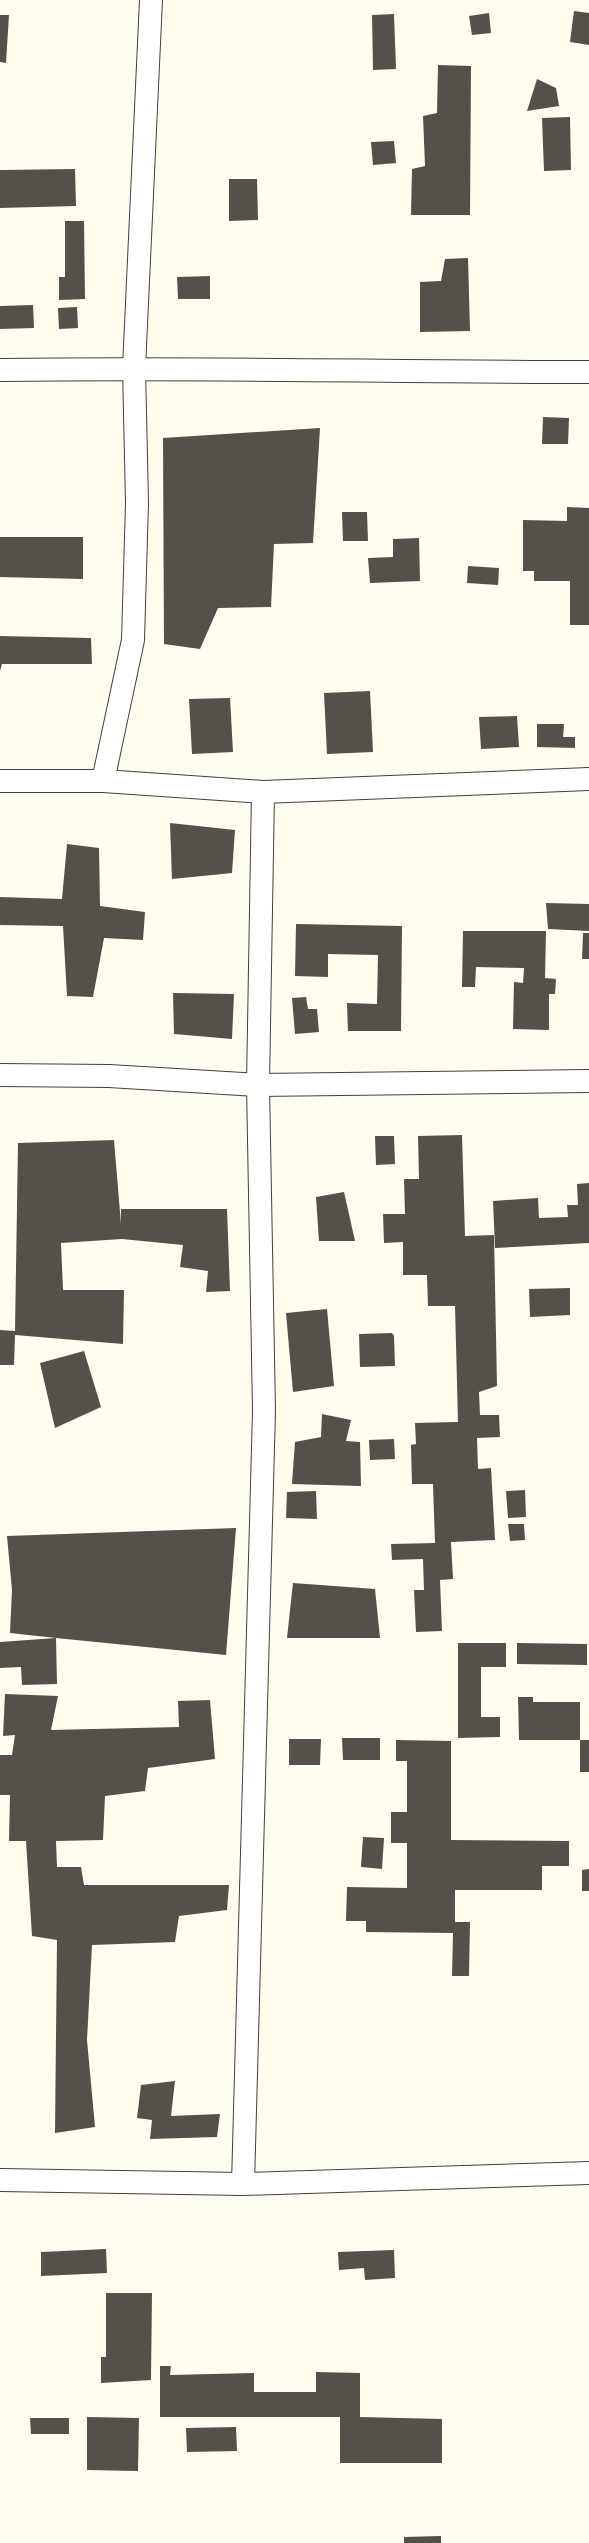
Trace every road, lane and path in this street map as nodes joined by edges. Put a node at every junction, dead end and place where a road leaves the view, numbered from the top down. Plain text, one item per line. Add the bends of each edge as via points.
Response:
1 (151, 0) edge
2 (134, 368) junction
3 (0, 370) edge
4 (589, 372) edge
5 (589, 779) edge
6 (0, 781) edge
7 (103, 781) junction
8 (263, 792) junction
9 (0, 1074) edge
10 (589, 1081) edge
11 (258, 1086) junction
12 (589, 2173) edge
13 (0, 2180) edge
14 (243, 2184) junction

1 - 2 street
2 - 3 street
2 - 4 street
2 - 7 street via 137,503 133,640
5 - 8 street
6 - 7 street
7 - 8 street
8 - 11 street
9 - 11 street via 109,1076
10 - 11 street
11 - 14 street via 264,1411
12 - 14 street
13 - 14 street

